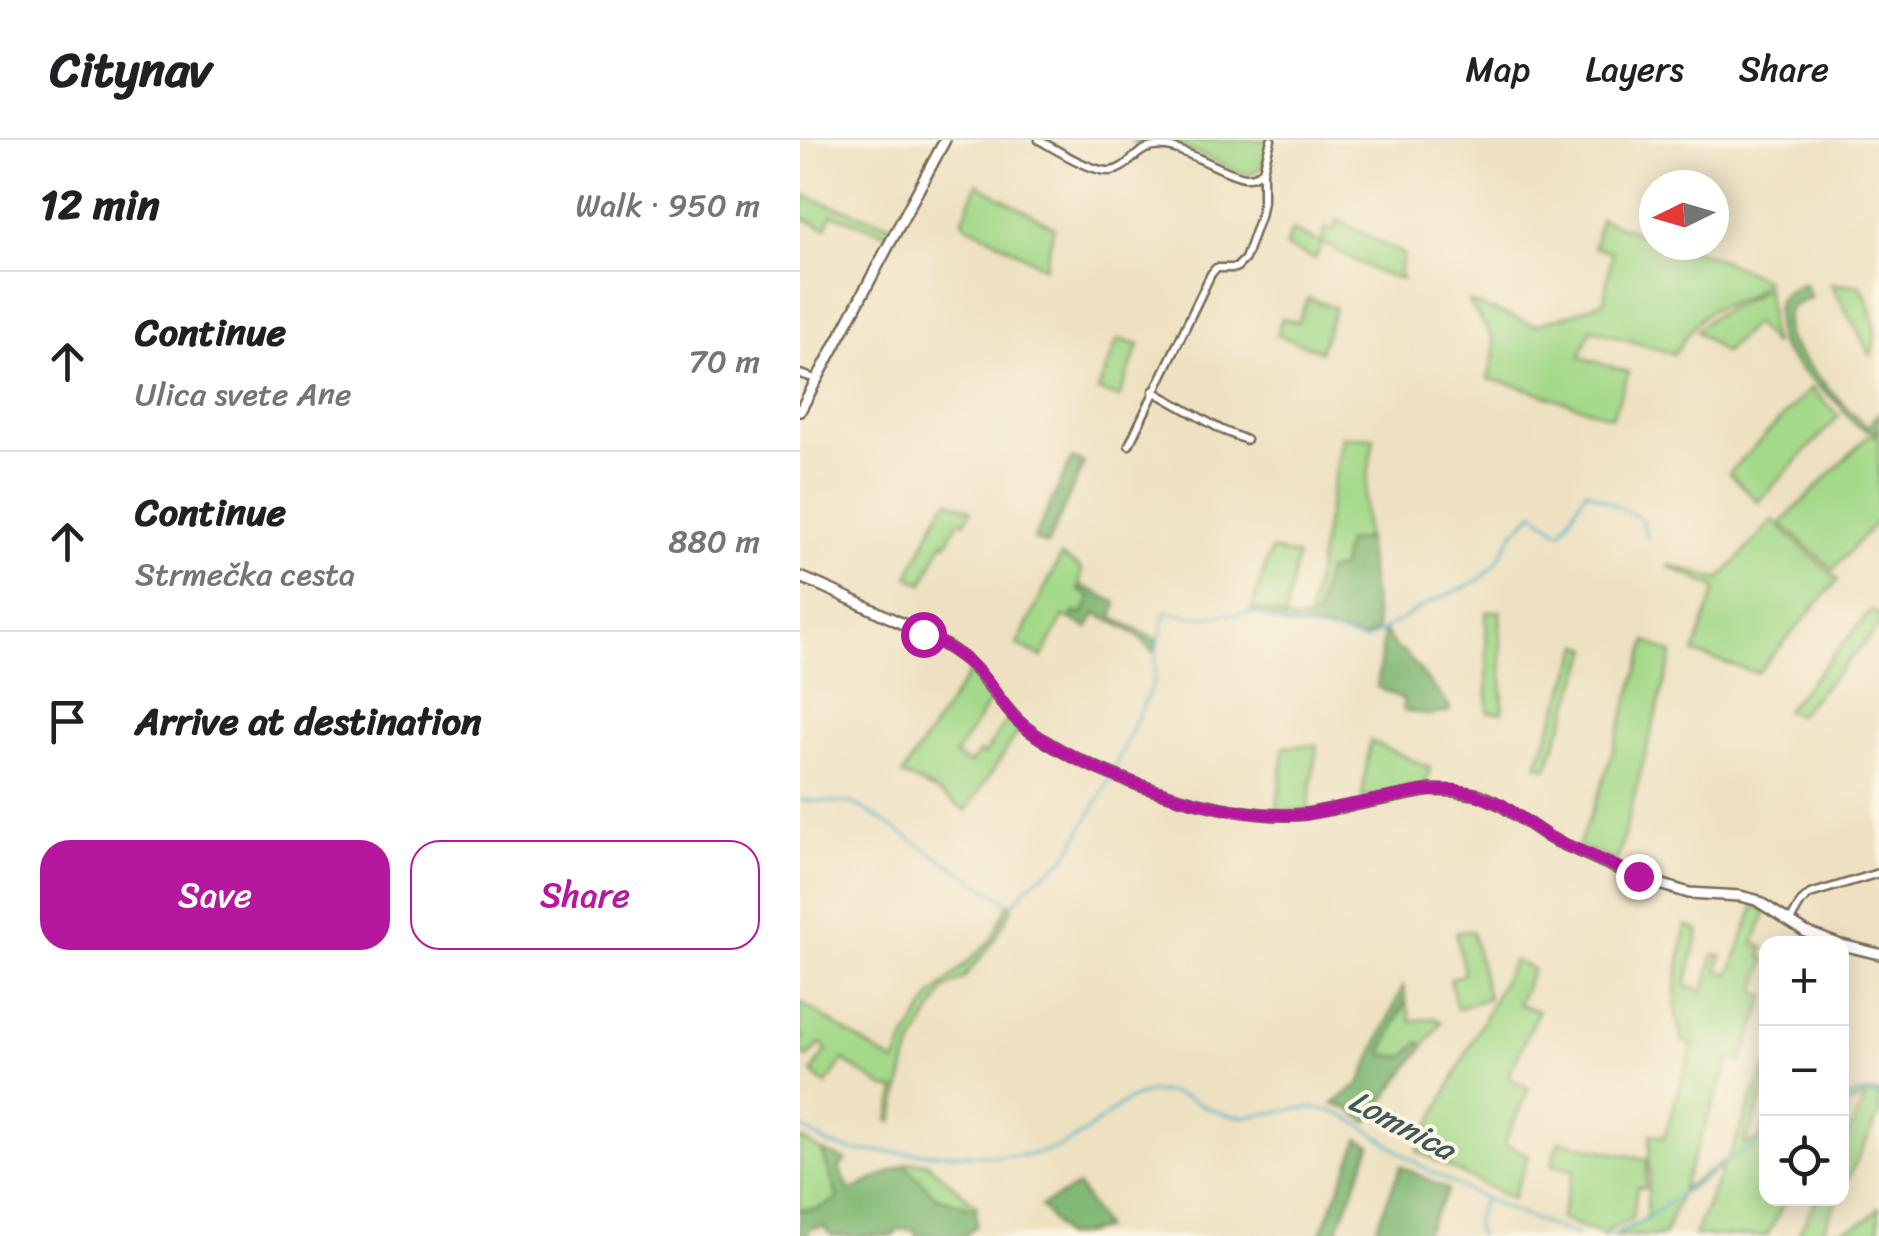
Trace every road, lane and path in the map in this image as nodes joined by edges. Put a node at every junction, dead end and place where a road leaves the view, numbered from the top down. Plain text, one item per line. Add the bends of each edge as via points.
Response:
1 (945, 140) edge
2 (1039, 140) edge
3 (1271, 140) edge
4 (1264, 170) junction
5 (1242, 177) junction
6 (1264, 195) junction
7 (800, 374) edge
8 (816, 379) junction
9 (1153, 391) junction
10 (800, 411) edge
11 (1246, 440) dead end
12 (1129, 445) dead end
13 (800, 577) edge
14 (1879, 872) edge
15 (1790, 921) junction
16 (1817, 936) edge
17 (1849, 946) edge
18 (1879, 954) edge

1 - 8 street
2 - 5 street via 1104,170 1118,169 1148,148 1166,147
3 - 4 street
4 - 5 street
4 - 6 street
5 - 6 street
6 - 9 street via 1242,264 1211,274
7 - 8 street
8 - 10 street
9 - 11 street
9 - 12 street
13 - 15 street via 939,642 972,665 1029,730 1152,790 1286,816 1431,790 1475,794 1550,838 1638,876 1689,893 1751,899
14 - 15 street via 1810,894
15 - 16 street
17 - 18 street

